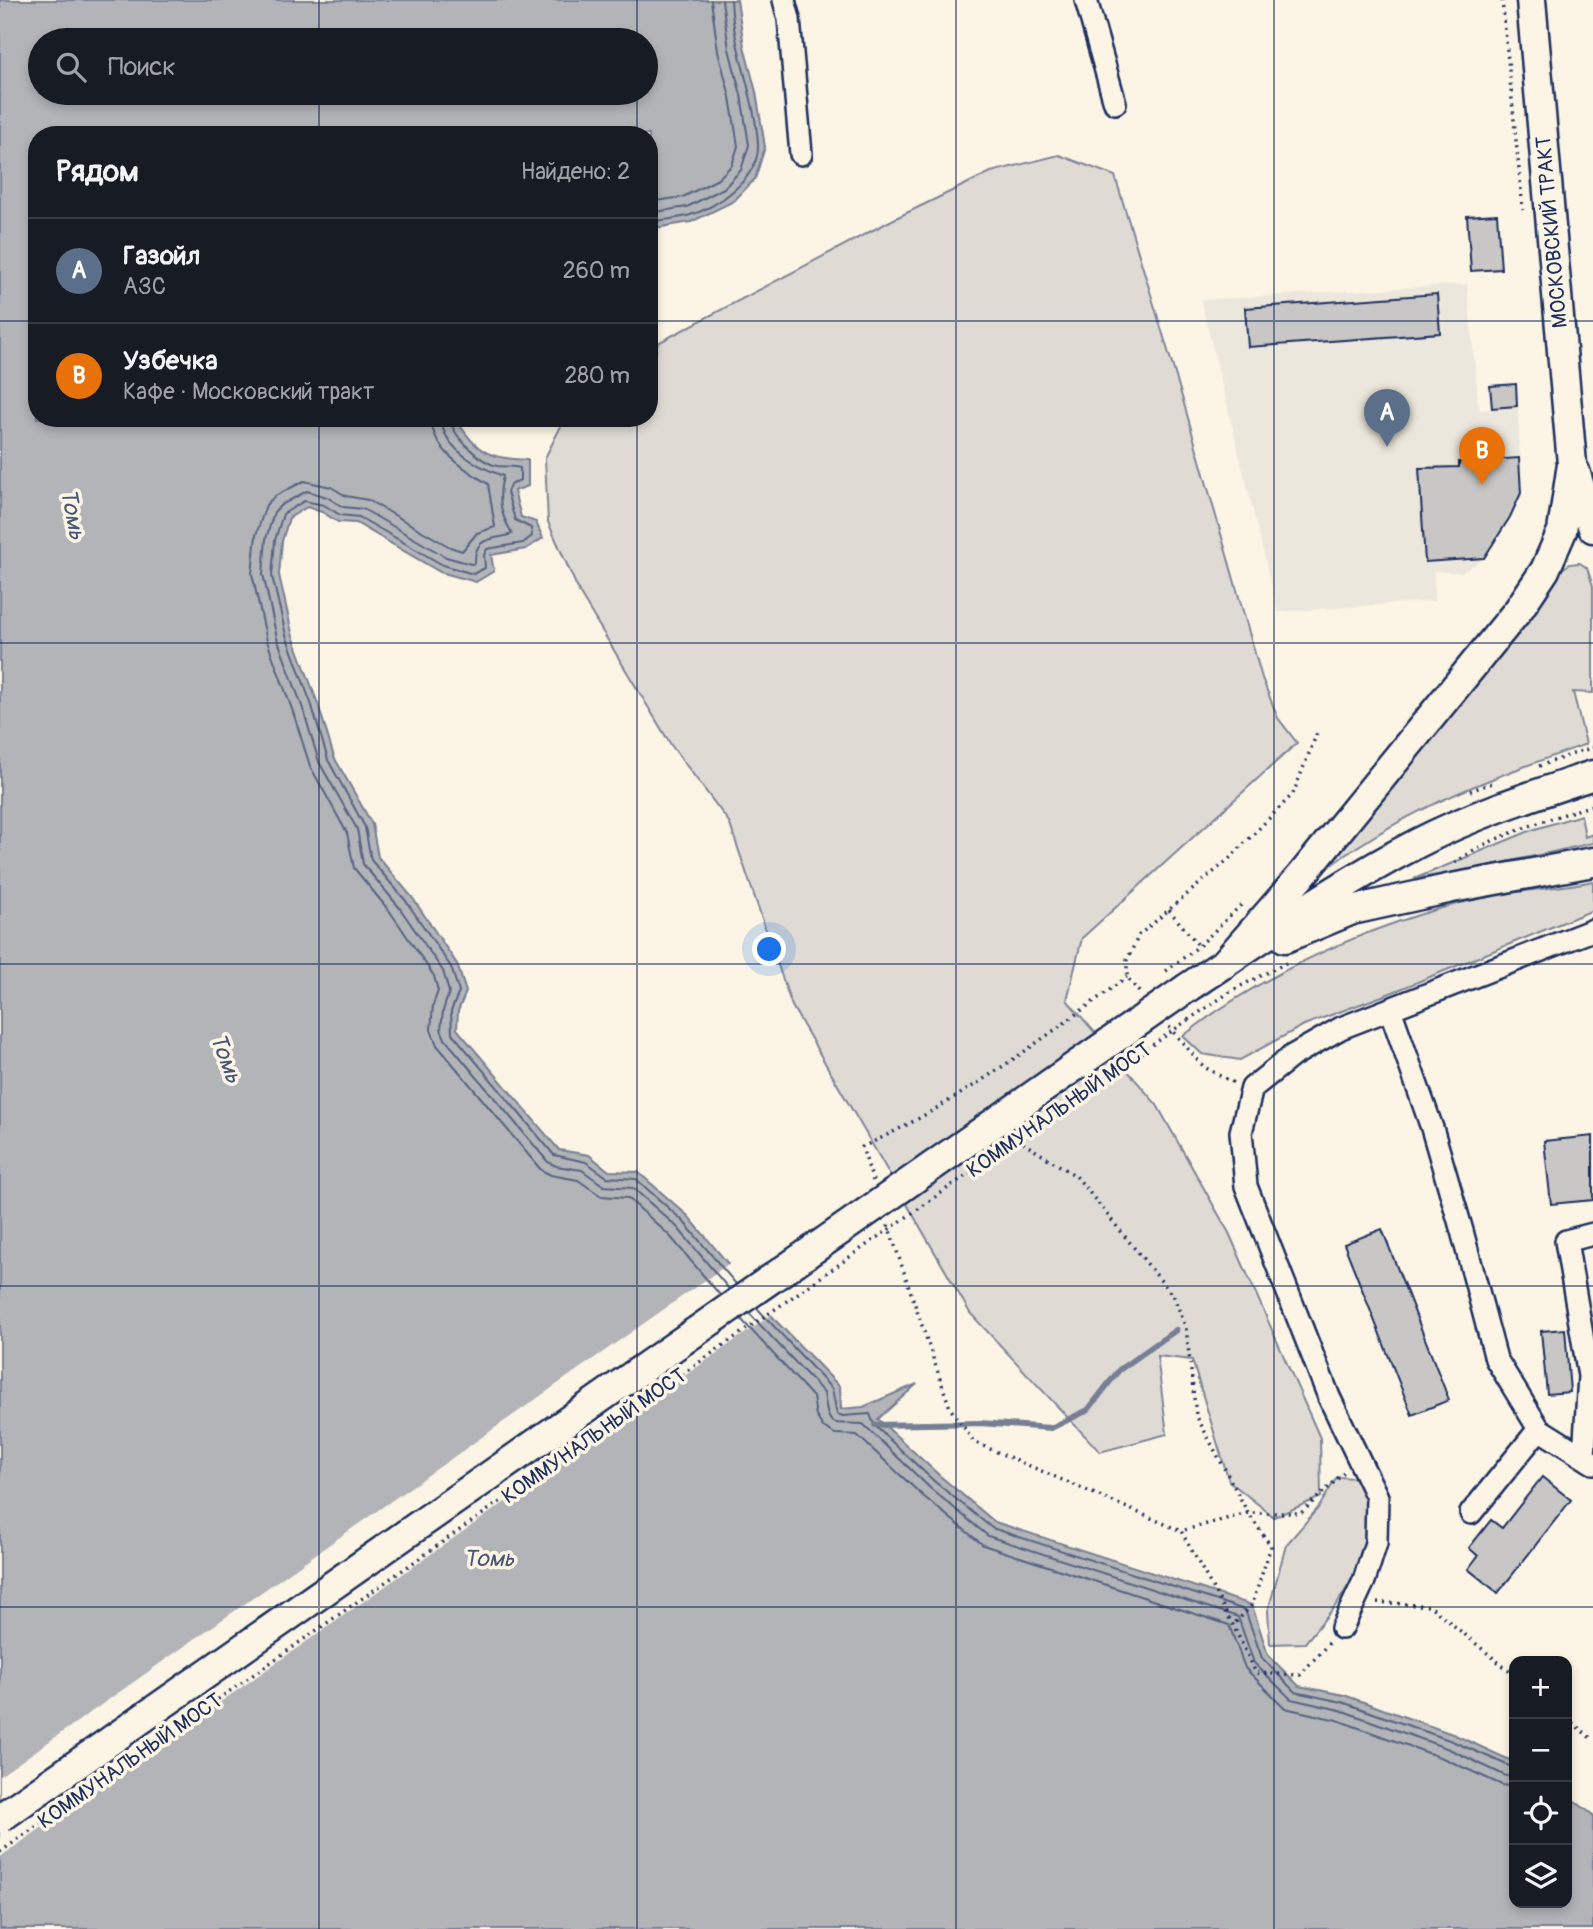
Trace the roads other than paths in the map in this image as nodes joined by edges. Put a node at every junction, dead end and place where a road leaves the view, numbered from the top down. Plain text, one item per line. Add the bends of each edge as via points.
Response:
1 (784, 0) edge
2 (1086, 0) edge
3 (1531, 0) edge
4 (1115, 103) dead end
5 (801, 154) dead end
6 (1572, 464) junction
7 (1593, 528) edge
8 (1593, 775) edge
9 (1593, 862) edge
10 (1593, 930) edge
11 (1224, 964) junction
12 (1390, 1009) junction
13 (1593, 1234) edge
14 (1539, 1429) junction
15 (1589, 1459) edge
16 (1471, 1513) dead end
17 (1342, 1628) road end
18 (0, 1818) edge

1 - 5 lane
2 - 4 lane
3 - 6 main road, МОСКОВСКИЙ ТРАКТ
6 - 7 main road
6 - 11 main road via 1562,531 1545,570 1519,609
8 - 11 main road via 1486,812 1419,842 1314,903
9 - 11 main road via 1352,910
10 - 12 lane
11 - 18 main road, КОММУНАЛЬНЫЙ МОСТ, bridge
12 - 14 lane via 1432,1128 1496,1359
12 - 17 lane via 1341,1028 1292,1056 1252,1088 1241,1132 1246,1186 1329,1397 1377,1497 1376,1543
13 - 15 lane via 1566,1241 1589,1376
14 - 15 lane
14 - 16 lane

